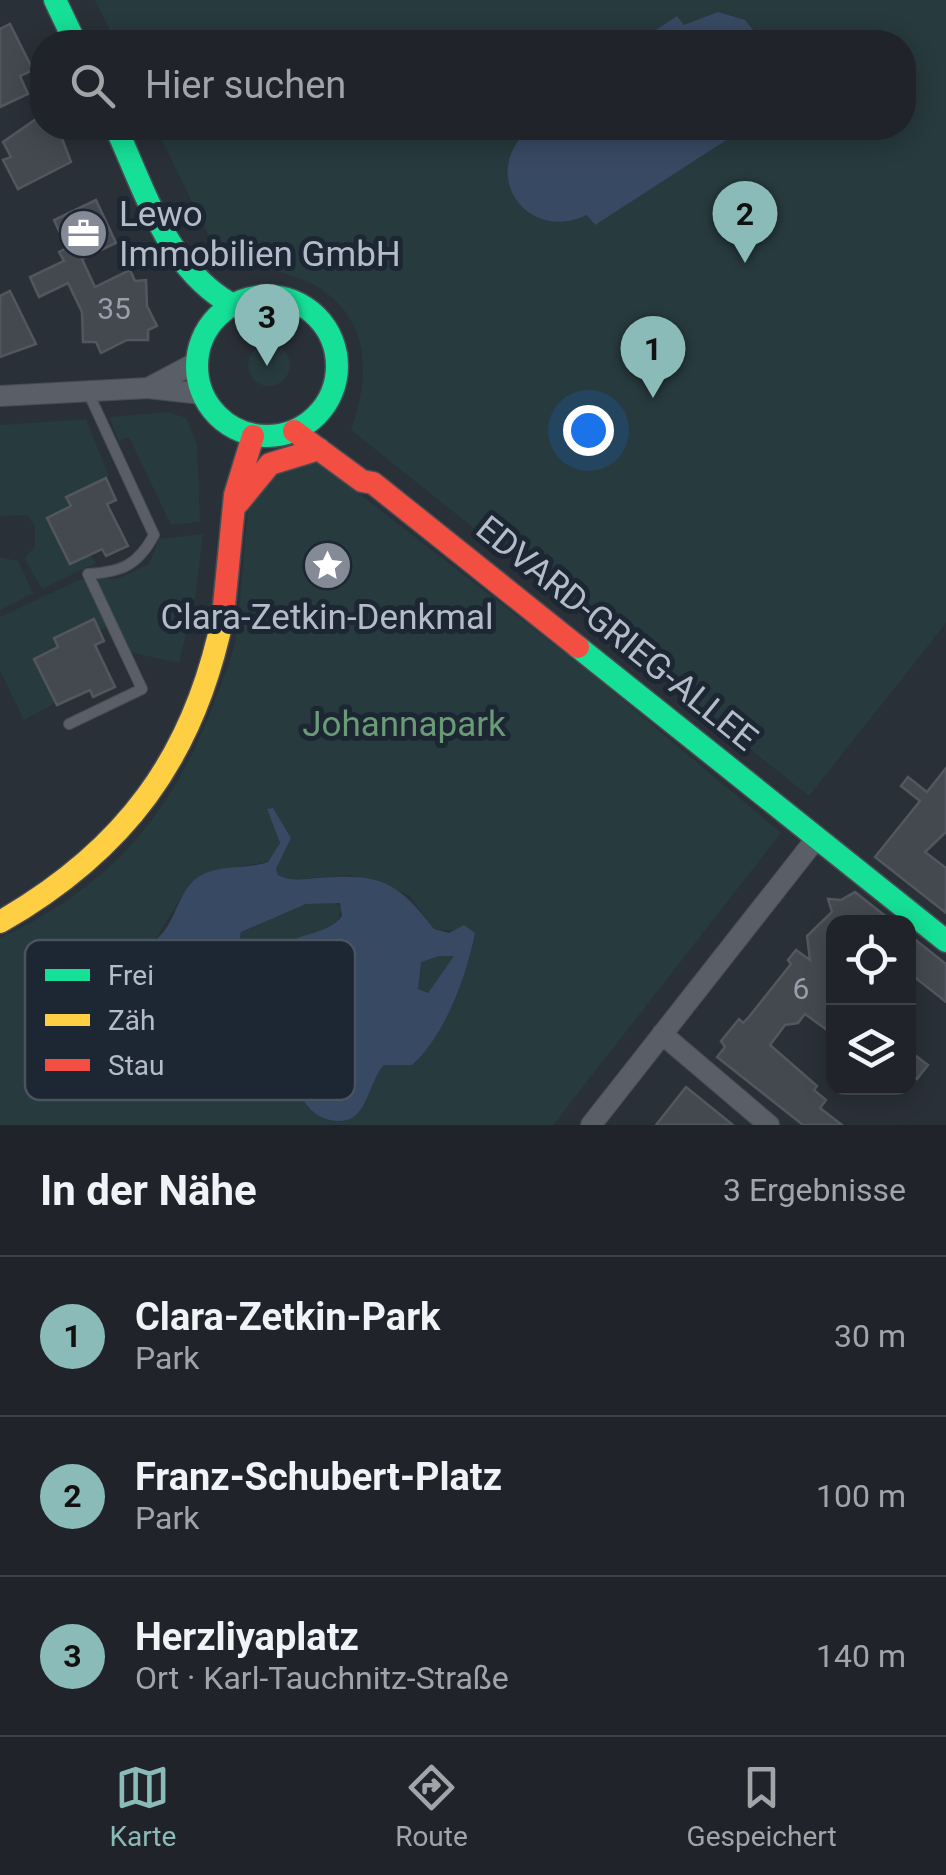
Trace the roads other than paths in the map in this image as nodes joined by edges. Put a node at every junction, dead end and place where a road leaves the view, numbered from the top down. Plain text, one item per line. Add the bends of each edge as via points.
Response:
1 (55, 0) edge
2 (69, 30) edge
3 (122, 140) edge
4 (179, 258) junction
5 (233, 305) junction
6 (208, 328) junction
7 (197, 362) junction
8 (148, 388) junction
9 (88, 392) junction
10 (202, 394) junction
11 (0, 396) edge
12 (320, 412) junction
13 (228, 425) junction
14 (294, 431) junction
15 (254, 436) junction
16 (319, 449) junction
17 (373, 484) junction
18 (231, 512) junction
19 (68, 724) dead end
20 (815, 840) junction
21 (0, 922) edge
22 (946, 941) edge
23 (662, 1034) junction
24 (591, 1125) edge
25 (769, 1125) edge

1 - 2 main road
3 - 4 main road
4 - 5 main road via 211,293
4 - 6 main road
5 - 6 main road
5 - 12 main road via 280,297 316,316 332,339 337,366
6 - 7 main road
7 - 8 street
7 - 10 main road
8 - 9 street
8 - 10 street
9 - 11 street
9 - 19 lane via 154,535 140,561 88,574 142,689
10 - 13 main road
12 - 14 main road
12 - 17 main road, EDVARD-GRIEG-ALLEE via 326,432 369,472
13 - 15 main road
13 - 18 main road
14 - 15 main road
14 - 16 main road, EDVARD-GRIEG-ALLEE
15 - 18 main road via 239,468
16 - 17 main road, EDVARD-GRIEG-ALLEE
16 - 18 main road via 258,472
17 - 20 main road, EDVARD-GRIEG-ALLEE
18 - 21 main road via 218,643 174,756 128,827 82,874
20 - 22 main road, EDVARD-GRIEG-ALLEE
20 - 23 street
23 - 24 street
23 - 25 street

